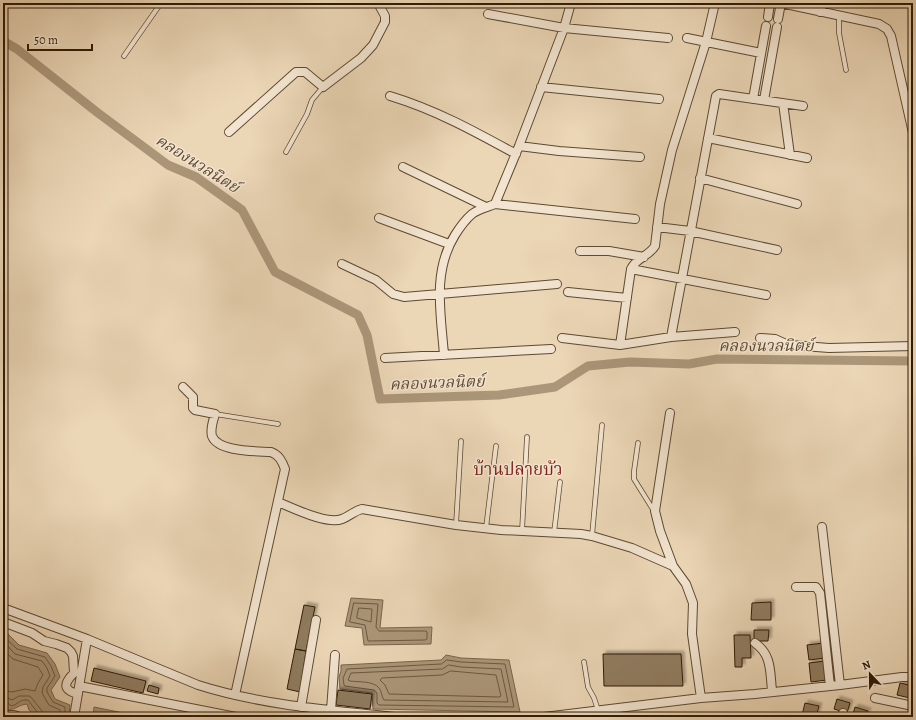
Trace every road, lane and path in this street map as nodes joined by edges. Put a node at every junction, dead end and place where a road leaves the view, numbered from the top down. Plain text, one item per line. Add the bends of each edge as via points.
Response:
1 (161, 3) edge
2 (378, 3) edge
3 (571, 3) edge
4 (715, 3) edge
5 (770, 3) edge
6 (781, 3) edge
7 (823, 3) edge
8 (820, 12) junction
9 (488, 14) dead end
10 (839, 16) junction
11 (768, 17) dead end
12 (766, 26) dead end
13 (564, 28) junction
14 (668, 38) dead end
15 (687, 38) dead end
16 (706, 42) junction
17 (761, 53) junction
18 (124, 56) dead end
19 (846, 70) dead end
20 (541, 86) junction
21 (323, 88) junction
22 (390, 96) dead end
23 (753, 98) junction
24 (659, 99) dead end
25 (764, 100) junction
26 (783, 103) junction
27 (803, 106) dead end
28 (229, 132) dead end
29 (913, 134) edge
30 (708, 138) junction
31 (520, 146) junction
32 (286, 152) dead end
33 (516, 154) junction
34 (790, 155) junction
35 (640, 157) dead end
36 (807, 158) dead end
37 (403, 167) dead end
38 (700, 178) junction
39 (495, 204) junction
40 (797, 204) dead end
41 (486, 208) junction
42 (379, 218) dead end
43 (635, 219) dead end
44 (657, 227) junction
45 (690, 231) junction
46 (450, 244) junction
47 (777, 250) dead end
48 (580, 251) dead end
49 (644, 257) junction
50 (342, 264) dead end
51 (631, 269) junction
52 (681, 280) junction
53 (557, 284) dead end
54 (568, 292) dead end
55 (440, 294) junction
56 (766, 295) dead end
57 (627, 298) junction
58 (735, 332) dead end
59 (671, 337) junction
60 (562, 338) dead end
61 (760, 338) dead end
62 (620, 345) junction
63 (913, 346) edge
64 (551, 349) dead end
65 (444, 355) junction
66 (385, 358) dead end
67 (183, 387) dead end
68 (670, 413) dead end
69 (215, 414) junction
70 (278, 424) dead end
71 (602, 425) dead end
72 (527, 436) dead end
73 (461, 441) dead end
74 (638, 443) dead end
75 (496, 446) dead end
76 (560, 482) dead end
77 (278, 502) junction
78 (655, 511) junction
79 (456, 525) junction
80 (822, 527) dead end
81 (486, 528) junction
82 (522, 531) junction
83 (554, 533) junction
84 (592, 536) junction
85 (673, 566) junction
86 (796, 587) dead end
87 (3, 608) edge
88 (316, 620) dead end
89 (3, 622) edge
90 (87, 639) junction
91 (755, 643) dead end
92 (335, 654) dead end
93 (584, 662) dead end
94 (77, 674) junction
95 (913, 677) edge
96 (840, 685) junction
97 (830, 686) junction
98 (78, 690) junction
99 (772, 691) junction
100 (235, 695) junction
101 (701, 698) junction
102 (875, 698) dead end
103 (913, 706) edge
104 (301, 707) junction
105 (331, 710) junction
106 (598, 710) junction
107 (196, 713) edge
108 (582, 714) edge
109 (3, 715) edge
110 (19, 717) edge
111 (74, 717) edge
112 (236, 717) edge
113 (394, 717) edge
114 (544, 717) edge

1 - 18 lane
2 - 21 street via 385,16 385,22 373,45 361,58
3 - 13 street
4 - 16 street
5 - 11 street
6 - 8 street
6 - 25 street
7 - 8 street
8 - 10 street
9 - 13 street
10 - 19 lane via 839,33
10 - 29 street via 879,24 891,36
12 - 17 street
13 - 14 street
13 - 20 street
15 - 16 street
16 - 17 street
16 - 44 street via 672,150
17 - 23 street
20 - 24 street
20 - 31 street
21 - 28 street via 306,72 296,72
21 - 32 lane via 312,100
22 - 33 street via 450,118
23 - 25 street
23 - 30 street via 719,94 716,96
25 - 26 street
26 - 27 street
26 - 34 street
30 - 34 street
30 - 38 street
31 - 33 street
31 - 35 street
33 - 39 street
34 - 36 street
37 - 41 street
38 - 40 street
38 - 45 street
39 - 41 street
39 - 43 street
41 - 46 street via 473,213 462,224
42 - 46 street
44 - 45 street
44 - 49 street via 655,246
45 - 47 street
45 - 52 street
46 - 55 street via 443,263
48 - 49 street via 609,251
49 - 51 street
50 - 55 street via 376,280 393,294
51 - 52 street
51 - 57 street
52 - 56 street
52 - 59 street
53 - 55 street
54 - 57 street
55 - 65 street
57 - 62 street
58 - 59 street
59 - 62 street
60 - 62 street
61 - 63 street via 775,339 791,345 829,348
64 - 65 street
65 - 66 street
67 - 69 street via 193,397 195,410
68 - 78 street
69 - 70 lane
69 - 77 street via 211,430 216,442 225,447 271,452 282,461 284,469
71 - 84 lane
72 - 82 lane
73 - 79 lane
74 - 78 lane via 634,478
75 - 81 lane
76 - 83 lane
77 - 79 street via 328,520 342,519 362,509
77 - 100 street
78 - 85 street
79 - 81 street
80 - 96 street
81 - 82 street
82 - 83 street
83 - 84 street
84 - 85 street via 632,548
85 - 101 street via 686,584 693,603 692,634
86 - 97 street via 816,587 820,593
87 - 90 street
88 - 104 street
89 - 94 street via 32,633 44,641 67,648 73,656
90 - 94 street
90 - 100 street via 198,685
91 - 99 street via 767,656
92 - 105 street
93 - 106 lane via 588,687
94 - 98 street
94 - 98 street via 66,682 66,686 69,691
95 - 96 street
96 - 97 street
97 - 99 street
98 - 107 street
98 - 111 street
99 - 101 street
100 - 104 street
101 - 106 street
102 - 103 street
104 - 105 street
105 - 113 street
106 - 108 street
107 - 112 street
108 - 114 street
109 - 110 street

